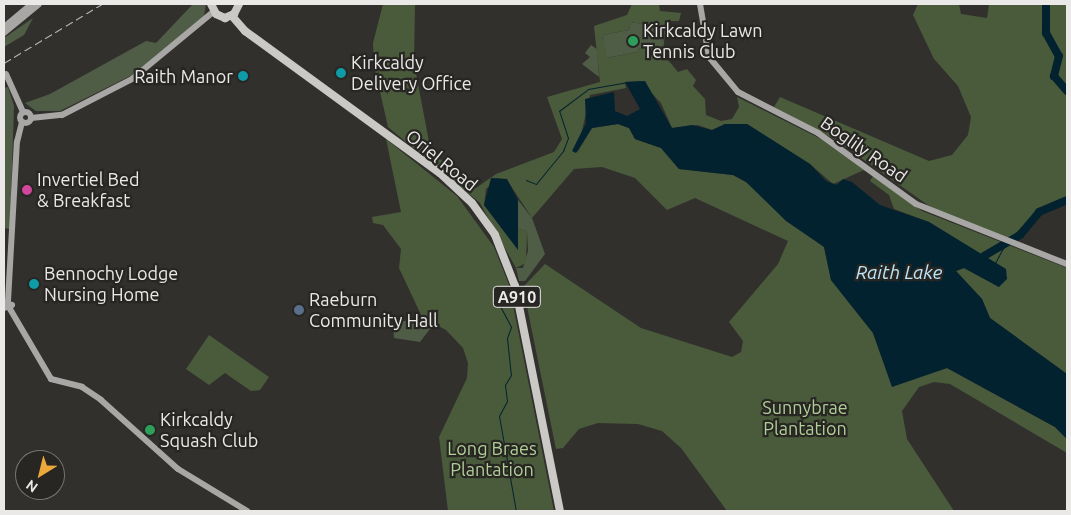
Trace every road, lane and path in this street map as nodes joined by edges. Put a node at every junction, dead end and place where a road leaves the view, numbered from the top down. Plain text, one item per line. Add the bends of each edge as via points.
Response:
1 (31, 4) edge
2 (39, 4) edge
3 (239, 4) edge
4 (700, 4) edge
5 (212, 8) edge
6 (232, 16) junction
7 (4, 27) edge
8 (4, 33) edge
9 (6, 74) dead end
10 (23, 112) junction
11 (31, 118) junction
12 (22, 122) junction
13 (1067, 264) edge
14 (6, 302) edge
15 (7, 308) edge
16 (247, 511) edge
17 (560, 511) edge

1 - 7 street
2 - 8 street
3 - 6 main road
4 - 13 street, Boglily Road via 708,57 738,92 818,133 916,204 1002,241
5 - 6 main road via 222,17
5 - 11 street via 132,80 62,115
6 - 17 main road, Oriel Road / A910 via 245,31 440,173 472,203 495,234 515,286
9 - 10 street
10 - 11 street
10 - 12 street
11 - 12 street
12 - 14 street via 17,142
14 - 15 street
15 - 16 street via 51,380 69,382 94,395 178,469

